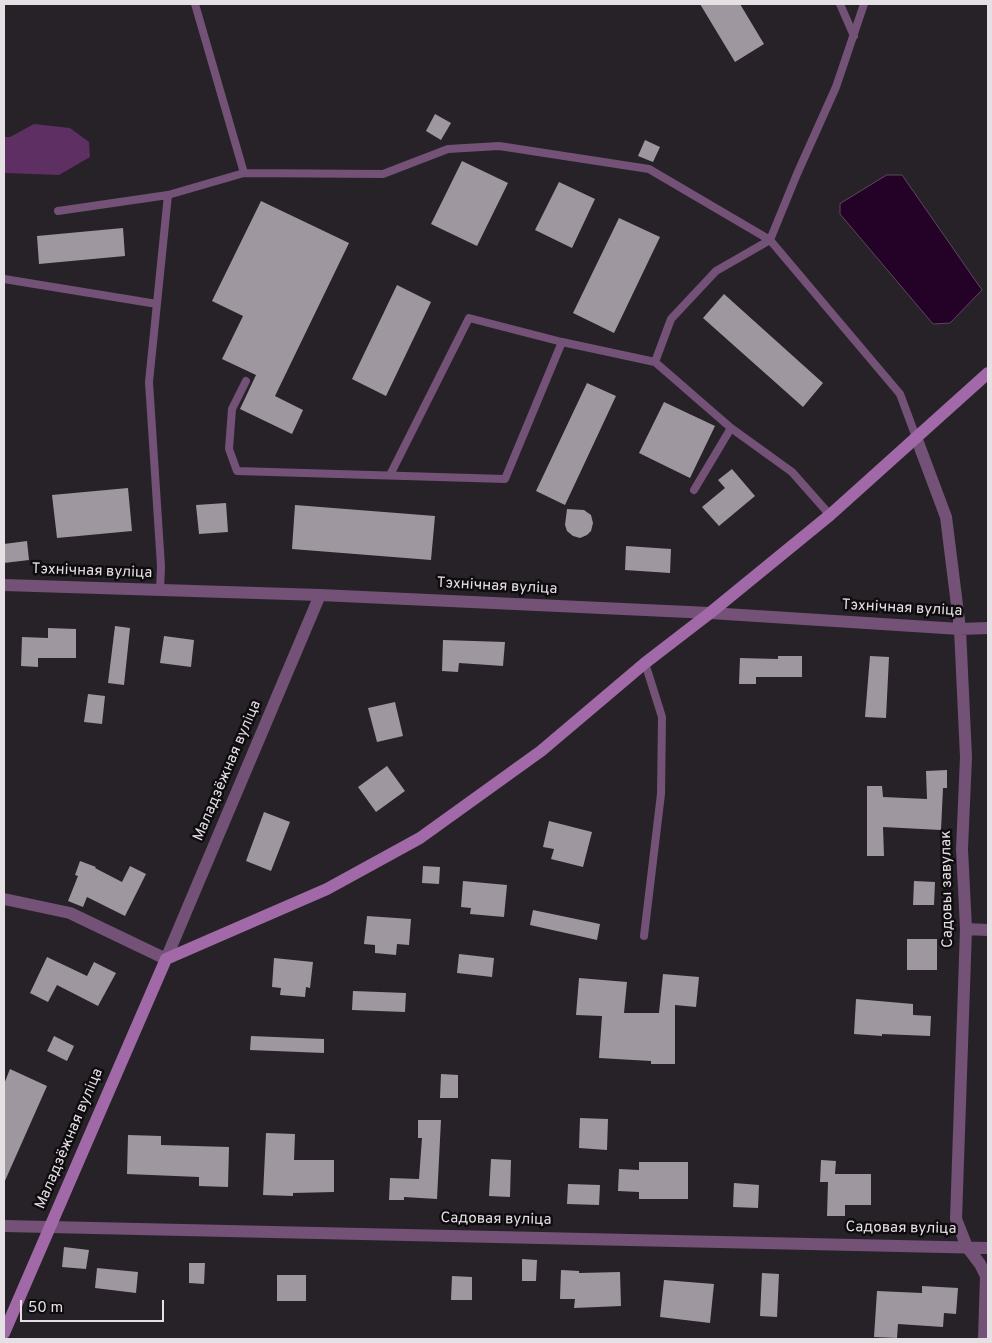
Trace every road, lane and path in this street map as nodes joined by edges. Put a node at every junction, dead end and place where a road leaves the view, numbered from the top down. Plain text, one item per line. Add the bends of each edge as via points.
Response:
1 (195, 4) edge
2 (840, 4) edge
3 (864, 4) edge
4 (854, 36) junction
5 (244, 174) junction
6 (168, 195) junction
7 (58, 211) dead end
8 (770, 240) junction
9 (4, 279) edge
10 (157, 304) junction
11 (562, 342) junction
12 (655, 362) junction
13 (988, 374) edge
14 (246, 380) dead end
15 (731, 428) junction
16 (916, 436) junction
17 (390, 475) junction
18 (694, 490) dead end
19 (830, 515) junction
20 (4, 585) edge
21 (160, 590) junction
22 (320, 595) junction
23 (710, 613) junction
24 (988, 628) edge
25 (960, 629) junction
26 (644, 663) junction
27 (4, 899) edge
28 (966, 929) junction
29 (988, 930) edge
30 (644, 936) dead end
31 (166, 959) junction
32 (4, 1226) edge
33 (50, 1227) junction
34 (968, 1247) junction
35 (988, 1248) edge
36 (4, 1333) edge
37 (984, 1339) edge

1 - 5 lane
2 - 4 lane
3 - 4 lane
4 - 8 lane via 836,87
5 - 6 lane
5 - 8 lane via 383,174 448,149 499,146 649,169
6 - 7 lane
6 - 10 lane
8 - 12 lane via 716,271 671,319
8 - 16 lane via 900,394
9 - 10 lane
10 - 21 lane via 149,382
11 - 12 lane
11 - 17 lane via 505,479
11 - 17 lane via 469,318
12 - 15 lane
13 - 16 street
14 - 17 lane via 232,409 229,449 238,471
15 - 18 lane
15 - 19 lane via 792,472
16 - 19 street
16 - 25 street, Садовы завулак via 946,517
19 - 23 street
20 - 21 street, Тэхнічная вуліца
21 - 22 street, Тэхнічная вуліца
22 - 23 street, Тэхнічная вуліца
22 - 31 street, Маладзёжная вуліца
23 - 25 street, Тэхнічная вуліца
23 - 26 street
24 - 25 street, Тэхнічная вуліца
25 - 28 street, Садовы завулак via 966,757 962,850
26 - 30 lane via 662,718 661,794
26 - 31 street via 541,751 420,838 327,889
27 - 31 street via 70,912
28 - 29 street
28 - 34 street, Садовы завулак via 956,1218
31 - 33 street, Маладзёжная вуліца
32 - 33 street, Садовая вуліца
33 - 34 street, Садовая вуліца
33 - 36 street, Маладзёжная вуліца
34 - 35 street, Садовая вуліца
34 - 37 street, Садовы завулак via 986,1276

